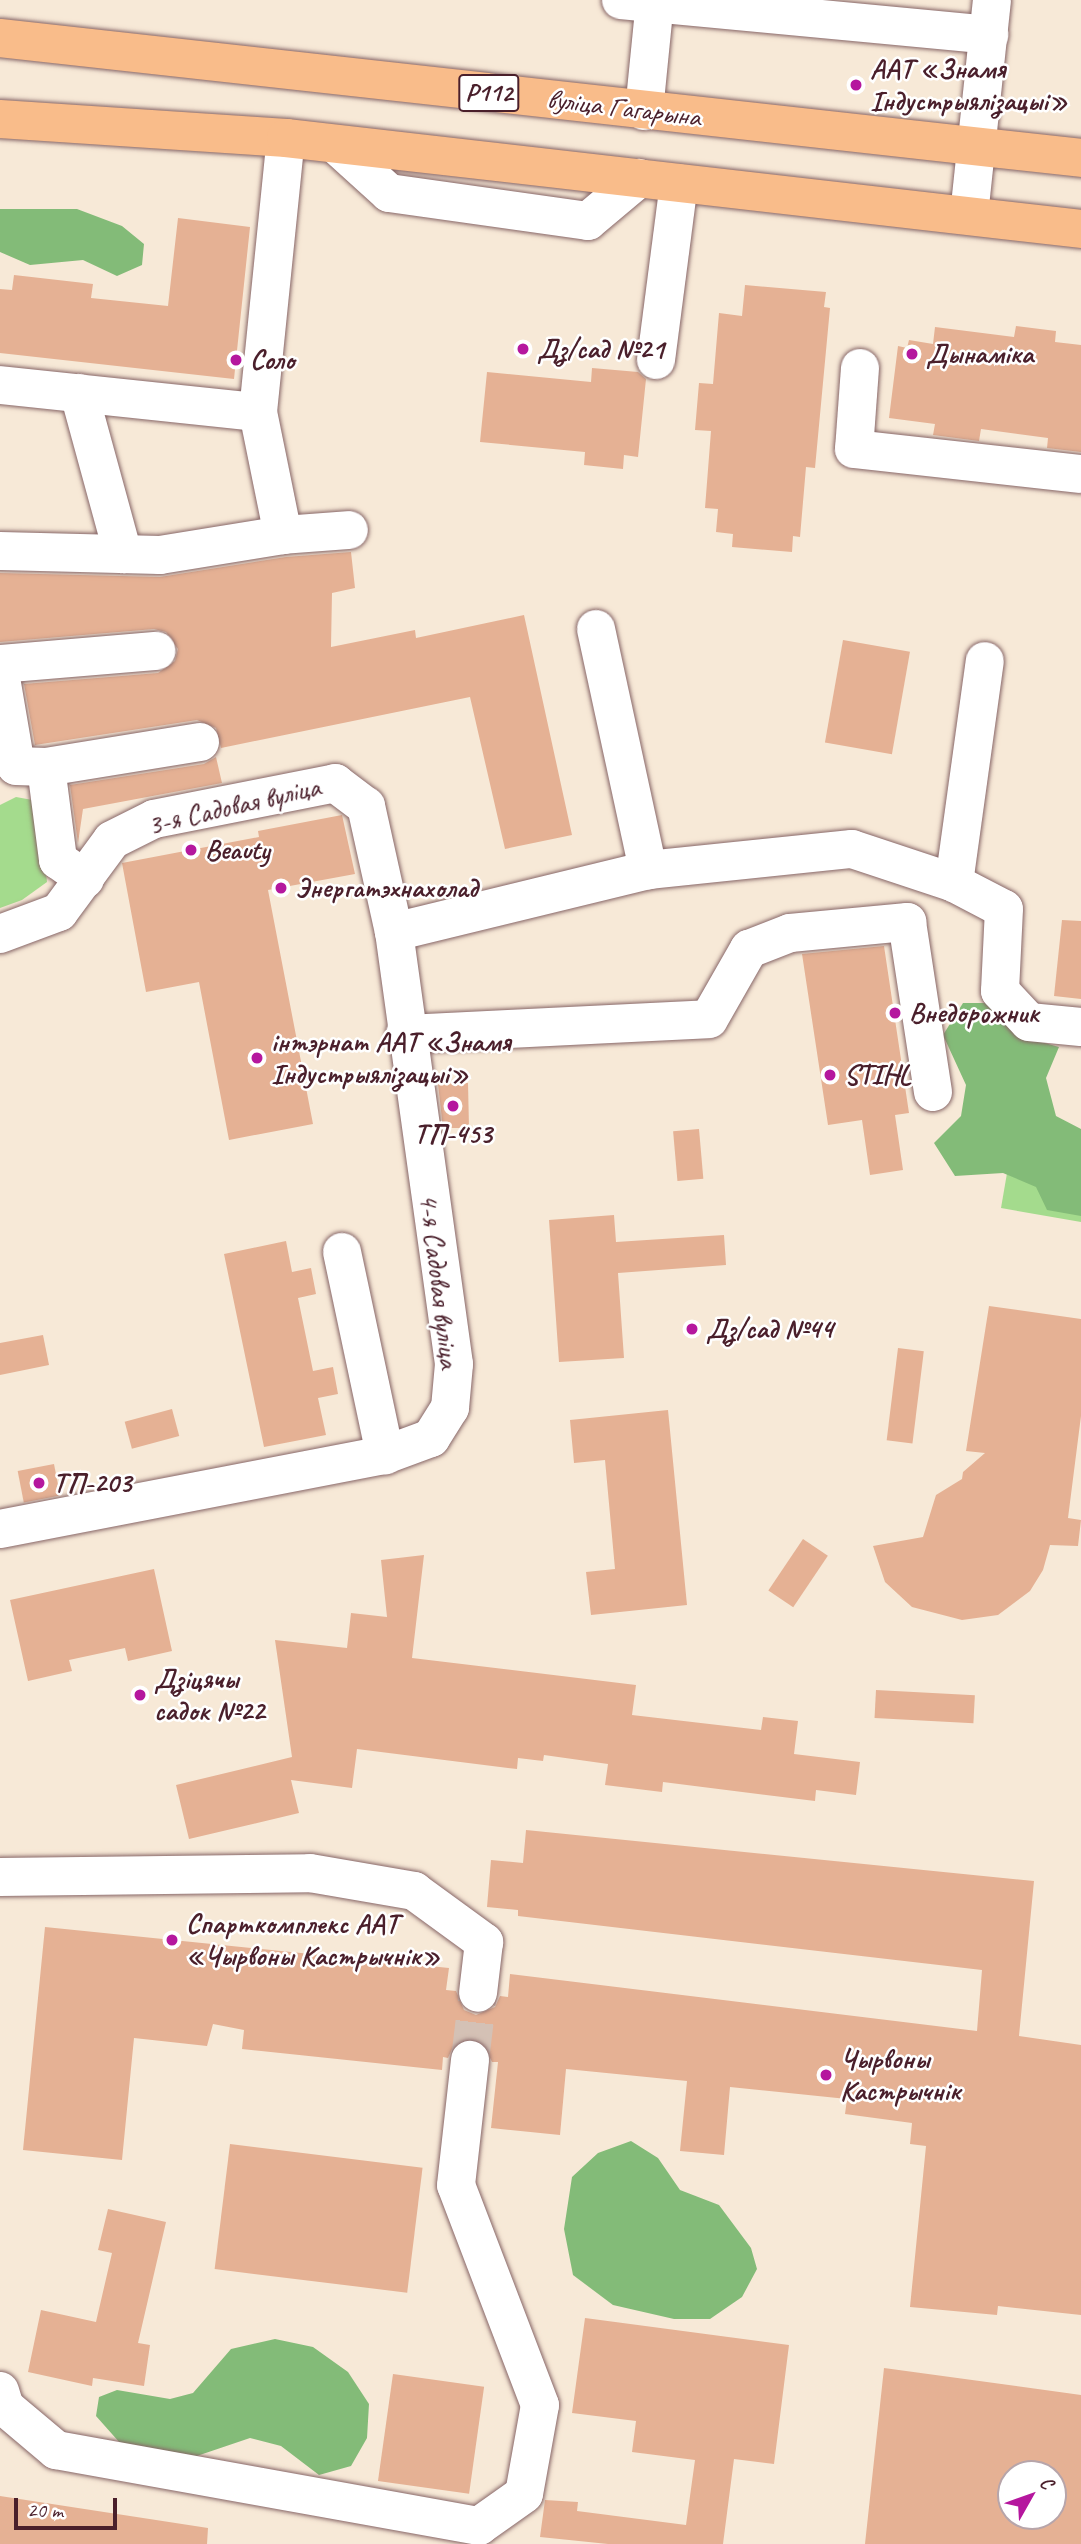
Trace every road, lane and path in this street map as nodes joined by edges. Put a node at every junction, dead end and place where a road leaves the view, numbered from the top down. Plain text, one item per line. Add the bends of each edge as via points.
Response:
1 (644, 1) edge
2 (991, 18) edge
3 (0, 38) edge
4 (644, 111) junction
5 (0, 119) edge
6 (286, 138) junction
7 (977, 148) junction
8 (1081, 158) edge
9 (679, 183) junction
10 (969, 215) junction
11 (1081, 229) edge
12 (656, 360) dead end
13 (860, 368) dead end
14 (0, 385) edge
15 (79, 393) junction
16 (258, 412) junction
17 (1081, 474) edge
18 (349, 530) dead end
19 (283, 535) junction
20 (0, 551) edge
21 (123, 554) junction
22 (596, 629) dead end
23 (156, 651) dead end
24 (985, 661) dead end
25 (0, 664) edge
26 (0, 673) edge
27 (200, 742) dead end
28 (46, 767) junction
29 (648, 870) junction
30 (85, 879) junction
31 (954, 883) junction
32 (394, 932) junction
33 (0, 934) edge
34 (1081, 1027) edge
35 (405, 1034) junction
36 (933, 1092) dead end
37 (342, 1252) dead end
38 (385, 1455) junction
39 (0, 1529) edge
40 (0, 1877) edge
41 (478, 1993) tunnel mouth
42 (470, 2060) tunnel mouth
43 (0, 2391) edge

1 - 2 street
1 - 4 street
2 - 7 street
3 - 4 main road, вуліца Гагарына / Р112
4 - 7 main road, вуліца Гагарына / Р112
5 - 6 main road, Р112
6 - 9 main road, Р112
6 - 16 street
7 - 8 main road, вуліца Гагарына / Р112
7 - 10 street
9 - 10 main road, Р112
9 - 12 street
10 - 11 main road, Р112
13 - 17 street via 854,449
14 - 15 street
15 - 16 street
15 - 21 street
16 - 19 street
18 - 19 street
19 - 21 street via 160,555
20 - 21 street
22 - 29 street
23 - 25 street
24 - 31 street
26 - 28 street via 16,766
27 - 28 street
28 - 30 street via 58,860
29 - 31 street via 852,849
29 - 32 street
30 - 32 street, 3-я Садовая вуліца via 112,840 154,819 335,782 366,806
30 - 33 street, 3-я Садовая вуліца via 59,912
31 - 34 street via 1004,909 1000,991 1029,1022
32 - 35 street, 4-я Садовая вуліца
35 - 36 street via 709,1019 749,949 790,933 907,922
35 - 38 street, 4-я Садовая вуліца via 454,1364 450,1408 431,1438
37 - 38 street
38 - 39 street, 4-я Садовая вуліца
40 - 41 street via 310,1873 414,1891 484,1942
42 - 43 street via 456,2185 540,2405 524,2494 479,2526 56,2450 5,2407

